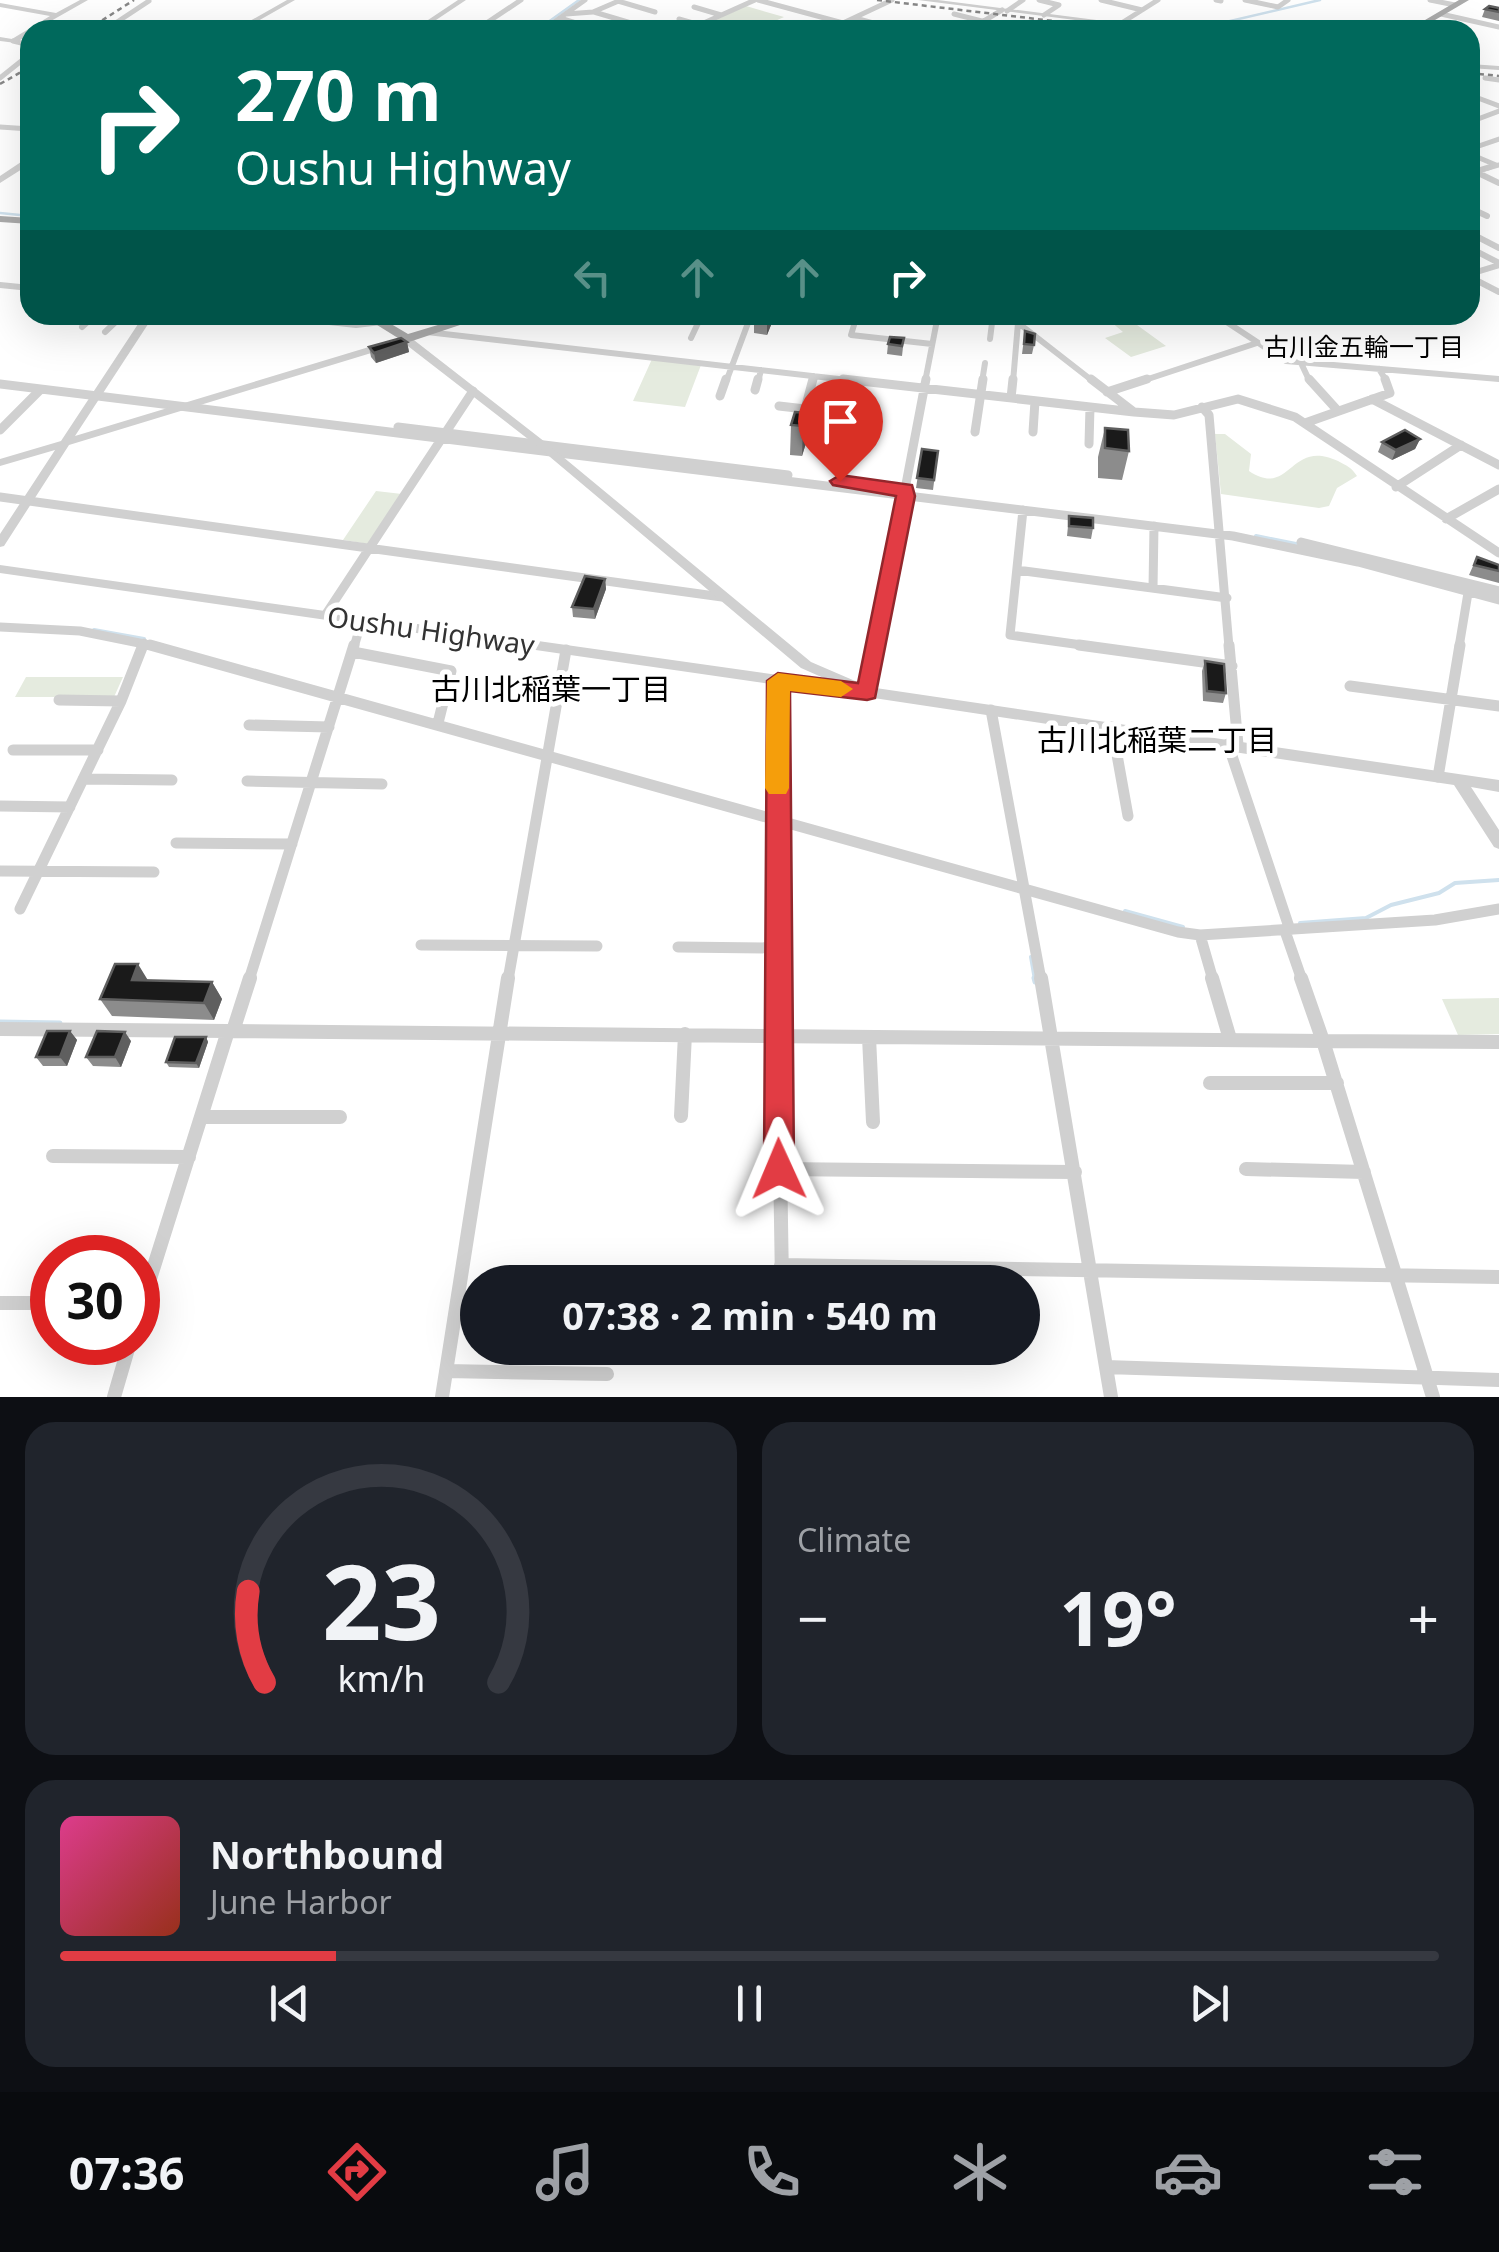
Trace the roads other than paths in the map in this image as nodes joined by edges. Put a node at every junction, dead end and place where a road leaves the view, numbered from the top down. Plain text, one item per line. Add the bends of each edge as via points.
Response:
1 (85, 0) edge
2 (292, 0) edge
3 (463, 0) edge
4 (522, 0) edge
5 (586, 0) edge
6 (756, 0) edge
7 (793, 0) edge
8 (892, 0) edge
9 (920, 0) edge
10 (1023, 0) edge
11 (1039, 0) edge
12 (1101, 0) edge
13 (1158, 0) edge
14 (1245, 0) edge
15 (1288, 0) edge
16 (1430, 0) edge
17 (1466, 0) edge
18 (149, 1) edge
19 (620, 1) edge
20 (1455, 5) junction
21 (0, 6) edge
22 (780, 6) junction
23 (694, 8) dead end
24 (1004, 10) junction
25 (1142, 10) junction
26 (592, 12) junction
27 (656, 12) dead end
28 (55, 14) junction
29 (954, 14) dead end
30 (1441, 14) junction
31 (721, 15) junction
32 (1044, 15) junction
33 (563, 16) junction
34 (680, 18) dead end
35 (854, 18) junction
36 (46, 20) edge
37 (120, 20) edge
38 (255, 20) edge
39 (432, 20) edge
40 (491, 20) edge
41 (556, 20) edge
42 (573, 20) edge
43 (620, 20) edge
44 (686, 20) edge
45 (710, 20) edge
46 (832, 20) edge
47 (850, 20) edge
48 (862, 20) edge
49 (976, 20) edge
50 (986, 20) edge
51 (1086, 20) edge
52 (1126, 20) edge
53 (1430, 20) edge
54 (1466, 20) edge
55 (20, 36) edge
56 (0, 39) edge
57 (13, 41) junction
58 (20, 43) edge
59 (20, 62) edge
60 (0, 78) edge
61 (1485, 78) dead end
62 (1499, 80) edge
63 (1499, 97) edge
64 (1480, 99) edge
65 (1487, 102) junction
66 (1499, 109) edge
67 (1480, 213) edge
68 (1486, 216) dead end
69 (84, 325) edge
70 (113, 325) edge
71 (142, 325) edge
72 (385, 325) edge
73 (450, 325) edge
74 (697, 325) edge
75 (748, 325) edge
76 (854, 325) edge
77 (936, 325) edge
78 (992, 325) edge
79 (1018, 325) edge
80 (1021, 325) edge
81 (1231, 325) edge
82 (82, 327) dead end
83 (106, 332) dead end
84 (427, 332) junction
85 (692, 338) dead end
86 (406, 339) junction
87 (990, 340) dead end
88 (1258, 343) junction
89 (932, 344) junction
90 (985, 363) dead end
91 (1301, 363) junction
92 (732, 367) junction
93 (1378, 369) junction
94 (761, 370) junction
95 (814, 376) junction
96 (1499, 379) edge
97 (2, 381) edge
98 (925, 388) junction
99 (41, 389) junction
100 (755, 390) dead end
101 (473, 391) junction
102 (1107, 392) junction
103 (98, 393) junction
104 (980, 395) junction
105 (720, 396) dead end
106 (1011, 398) junction
107 (1372, 399) junction
108 (1036, 401) junction
109 (198, 402) junction
110 (779, 406) dead end
111 (184, 407) junction
112 (1090, 407) junction
113 (1202, 408) junction
114 (1338, 411) junction
115 (1134, 412) junction
116 (1305, 423) junction
117 (0, 430) edge
118 (975, 432) dead end
119 (1033, 432) dead end
120 (443, 436) junction
121 (66, 442) junction
122 (1089, 444) dead end
123 (1461, 445) junction
124 (547, 449) junction
125 (0, 462) edge
126 (1499, 465) edge
127 (1396, 487) junction
128 (1499, 489) edge
129 (905, 492) junction
130 (0, 497) edge
131 (28, 500) junction
132 (1023, 510) junction
133 (1446, 519) junction
134 (1154, 526) junction
135 (1222, 531) junction
136 (0, 543) edge
137 (369, 548) junction
138 (1499, 553) edge
139 (0, 569) edge
140 (1017, 570) junction
141 (1153, 588) junction
142 (1499, 591) edge
143 (1468, 593) junction
144 (722, 597) junction
145 (1227, 598) junction
146 (1499, 600) edge
147 (326, 614) junction
148 (362, 620) junction
149 (0, 626) edge
150 (144, 643) junction
151 (566, 650) junction
152 (352, 652) junction
153 (806, 665) junction
154 (1232, 666) junction
155 (778, 681) junction
156 (797, 683) junction
157 (1350, 686) dead end
158 (864, 692) junction
159 (339, 695) junction
160 (1451, 699) junction
161 (59, 700) dead end
162 (122, 701) junction
163 (1499, 706) edge
164 (991, 710) junction
165 (438, 723) junction
166 (250, 725) dead end
167 (329, 726) junction
168 (1112, 727) junction
169 (1233, 744) junction
170 (13, 750) dead end
171 (98, 750) junction
172 (547, 756) junction
173 (1438, 777) junction
174 (83, 779) junction
175 (172, 780) dead end
176 (1458, 780) junction
177 (246, 781) dead end
178 (312, 782) junction
179 (382, 784) dead end
180 (1499, 786) edge
181 (0, 806) edge
182 (70, 807) junction
183 (1128, 816) dead end
184 (776, 819) junction
185 (1499, 843) edge
186 (176, 844) dead end
187 (292, 844) junction
188 (0, 871) edge
189 (38, 872) junction
190 (154, 872) dead end
191 (1026, 890) junction
192 (20, 908) dead end
193 (1499, 909) edge
194 (1288, 930) junction
195 (1200, 935) junction
196 (421, 945) dead end
197 (515, 946) junction
198 (598, 946) dead end
199 (678, 947) dead end
200 (776, 948) junction
201 (0, 1029) edge
202 (230, 1031) junction
203 (498, 1034) junction
204 (685, 1034) junction
205 (1051, 1036) junction
206 (778, 1037) junction
207 (868, 1037) junction
208 (1230, 1039) junction
209 (1323, 1041) junction
210 (1499, 1042) edge
211 (1210, 1083) dead end
212 (1337, 1083) junction
213 (681, 1116) dead end
214 (340, 1117) dead end
215 (202, 1118) junction
216 (873, 1122) dead end
217 (53, 1156) dead end
218 (189, 1157) junction
219 (779, 1169) junction
220 (1246, 1169) dead end
221 (1075, 1172) junction
222 (1364, 1172) junction
223 (160, 1245) edge
224 (782, 1265) edge
225 (1040, 1269) edge
226 (1090, 1270) junction
227 (1396, 1275) junction
228 (1499, 1277) edge
229 (0, 1302) edge
230 (30, 1303) edge
231 (123, 1365) edge
232 (1106, 1368) junction
233 (446, 1371) junction
234 (607, 1374) dead end
235 (1428, 1379) junction
236 (1499, 1380) edge
237 (114, 1397) edge
238 (442, 1397) edge
239 (1111, 1397) edge
240 (1433, 1397) edge

1 - 28 street
2 - 38 street
3 - 39 street
4 - 40 street
5 - 33 street
6 - 22 street
6 - 31 street
7 - 22 street
8 - 35 street
9 - 24 street
10 - 24 street
11 - 32 street via 1060,5
12 - 25 street
13 - 25 street
14 - 15 street via 1278,8
16 - 20 street
17 - 20 main road
18 - 37 street
19 - 26 street
19 - 27 street
20 - 30 main road
21 - 28 street
22 - 46 street
23 - 31 street
24 - 32 street
24 - 50 street
25 - 52 street
26 - 33 street
26 - 43 street
28 - 36 street
29 - 49 street
30 - 53 main road
30 - 54 street
31 - 45 street
32 - 51 street
33 - 41 street
33 - 42 street
34 - 44 street
35 - 47 street
35 - 48 street
55 - 57 street
56 - 57 street
57 - 58 street
59 - 60 street
61 - 62 street
63 - 65 street
64 - 65 street
65 - 66 street
67 - 68 street
69 - 82 street
70 - 83 street
71 - 103 street
72 - 86 main road
73 - 84 main road
74 - 85 street
75 - 92 street
76 - 89 street via 851,335
77 - 89 street
78 - 87 street
79 - 106 street
80 - 102 street
81 - 88 street
84 - 86 main road
84 - 92 street
86 - 101 street, Oushu Highway
86 - 109 street
88 - 91 street
88 - 102 street
89 - 98 street
90 - 104 street
91 - 93 street
91 - 114 street via 1312,386
92 - 94 street
92 - 105 street
93 - 96 street
93 - 107 street via 1392,390
94 - 95 street
94 - 100 street
95 - 98 street
95 - 110 street via 805,409
97 - 99 street
97 - 103 street
98 - 104 street
98 - 129 street
99 - 103 street
99 - 117 street
101 - 120 street
101 - 124 street, Oushu Highway
102 - 115 street
103 - 109 street
103 - 111 street
103 - 121 street
104 - 106 street
104 - 118 street
106 - 108 street
107 - 114 street
107 - 123 street
108 - 112 street
108 - 119 street
109 - 111 street
109 - 120 street
111 - 120 street
111 - 121 street
112 - 115 street
112 - 122 street
113 - 115 street via 1174,415
113 - 116 street via 1238,399
113 - 135 street via 1209,415
114 - 116 street
116 - 127 street
120 - 124 street
120 - 137 street
121 - 125 street
121 - 131 street
123 - 126 street
123 - 127 street
124 - 129 street
124 - 144 street, Oushu Highway
127 - 133 street
128 - 133 street
129 - 132 street
129 - 135 street
129 - 158 street
130 - 131 street
131 - 136 street
131 - 137 street
132 - 134 street
132 - 140 street
133 - 138 street
134 - 135 street
134 - 141 street
135 - 142 street via 1326,547
135 - 143 street
135 - 145 street
137 - 144 street
137 - 147 street
139 - 147 street, Oushu Highway
140 - 141 street
140 - 154 street via 1010,635
141 - 145 street
143 - 146 street
143 - 160 street
144 - 153 street, Oushu Highway
145 - 154 street
147 - 148 street, Oushu Highway
148 - 151 street, Oushu Highway
148 - 152 street
149 - 150 street
150 - 159 street
150 - 162 street
151 - 155 street, Oushu Highway
151 - 172 street
152 - 159 street
152 - 165 street via 450,670
153 - 156 street
153 - 158 street, Oushu Highway
154 - 169 street
155 - 156 street, Oushu Highway
155 - 184 street
156 - 158 street, Oushu Highway
157 - 160 street
158 - 164 street, Oushu Highway
159 - 165 street
159 - 167 street
160 - 163 street
160 - 173 street
161 - 162 street
162 - 171 street
164 - 168 street, Oushu Highway
164 - 191 street
165 - 172 street
166 - 167 street
167 - 178 street
168 - 169 street, Oushu Highway
168 - 183 street
169 - 173 street, Oushu Highway
169 - 194 street
170 - 171 street
171 - 174 street
172 - 184 street
172 - 197 street
173 - 176 street, Oushu Highway
174 - 175 street
174 - 182 street
176 - 180 street, Oushu Highway
176 - 185 street
177 - 178 street
178 - 179 street
178 - 187 street
181 - 182 street
182 - 189 street
184 - 191 street
184 - 200 street
186 - 187 street
187 - 202 street
188 - 189 street
189 - 190 street
189 - 192 street
191 - 195 street
191 - 205 street
193 - 194 street
194 - 195 street
194 - 209 street
195 - 208 street
196 - 197 street
197 - 198 street
197 - 203 street
199 - 200 street
200 - 206 street
201 - 202 street
202 - 203 street
202 - 215 street
203 - 204 street
203 - 233 street
204 - 206 street
204 - 213 street
205 - 207 street
205 - 208 street
205 - 221 street
206 - 207 street
206 - 219 street
207 - 216 street
208 - 209 street
209 - 210 street
209 - 212 street
211 - 212 street
212 - 222 street
214 - 215 street
215 - 218 street
217 - 218 street
218 - 223 street
219 - 221 street
219 - 224 street
220 - 222 street
221 - 226 street
222 - 227 street
225 - 226 street
226 - 227 street
226 - 232 street
227 - 228 street
227 - 235 street
229 - 230 street
231 - 237 street
232 - 235 street
232 - 239 street
233 - 234 street
233 - 238 street
235 - 236 street
235 - 240 street

